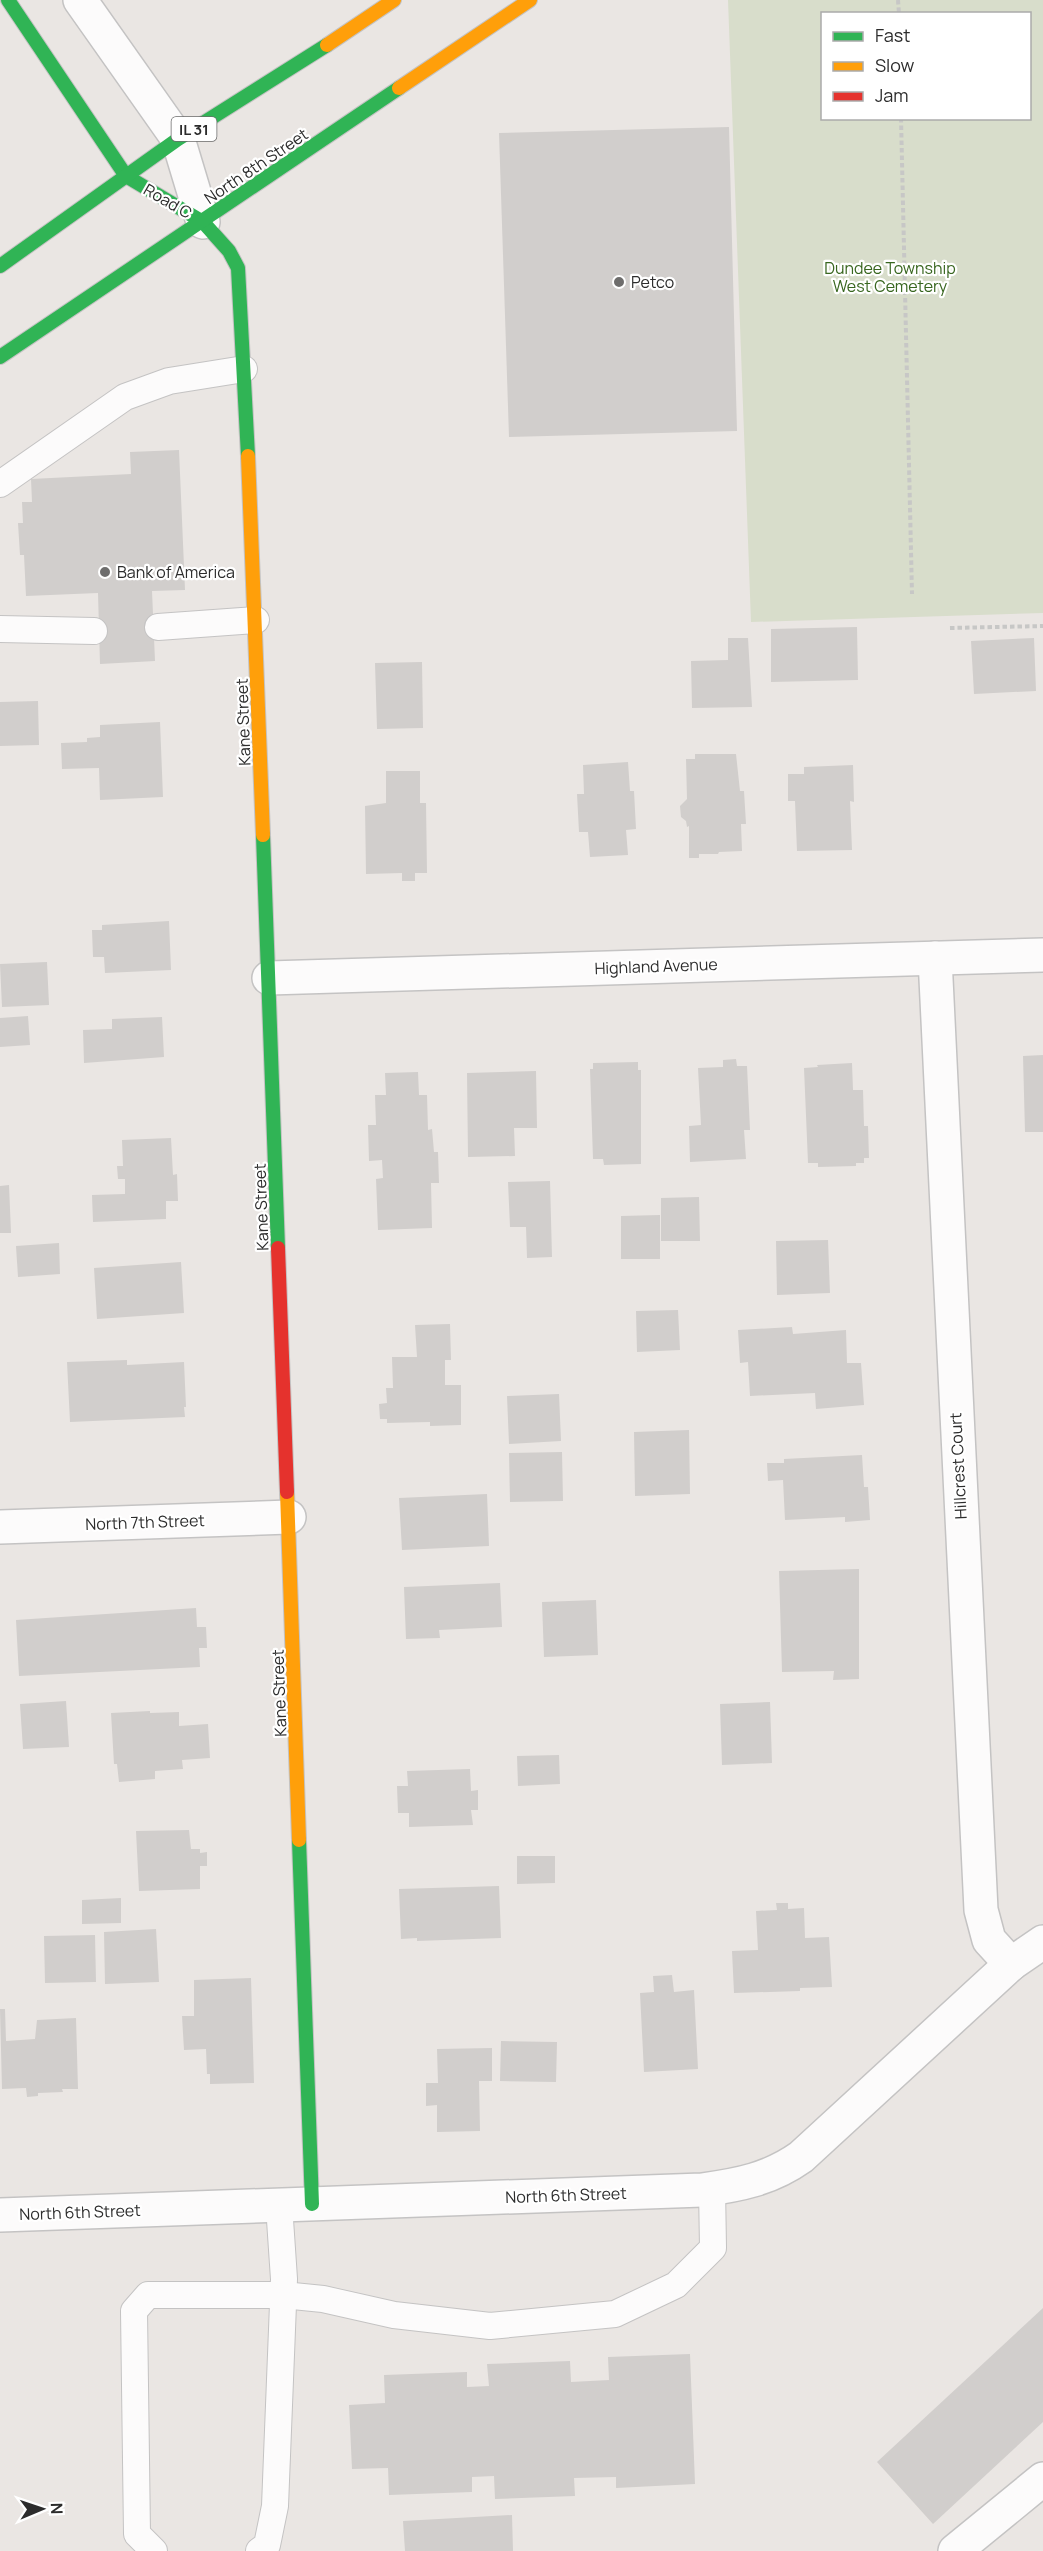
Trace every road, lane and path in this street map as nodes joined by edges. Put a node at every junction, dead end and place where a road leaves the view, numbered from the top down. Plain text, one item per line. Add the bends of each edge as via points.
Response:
1 (8, 0) edge
2 (80, 0) edge
3 (394, 0) edge
4 (530, 0) edge
5 (901, 120) edge
6 (178, 140) junction
7 (126, 176) junction
8 (203, 222) junction
9 (0, 266) edge
10 (0, 357) edge
11 (244, 369) junction
12 (0, 484) edge
13 (912, 594) dead end
14 (256, 620) junction
15 (1043, 626) edge
16 (158, 627) dead end
17 (950, 628) dead end
18 (0, 629) edge
19 (94, 631) dead end
20 (1043, 955) edge
21 (935, 958) junction
22 (269, 978) junction
23 (289, 1517) junction
24 (0, 1527) edge
25 (1043, 1942) edge
26 (1011, 1964) junction
27 (712, 2188) junction
28 (312, 2204) junction
29 (279, 2205) junction
30 (0, 2215) edge
31 (283, 2295) junction
32 (1043, 2480) edge
33 (154, 2551) edge
34 (259, 2551) edge
35 (955, 2551) edge

1 - 7 street, Road C
2 - 6 street, Road C
3 - 6 street, IL 31
4 - 8 street, North 8th Street
5 - 13 path
6 - 7 street, IL 31
6 - 8 street, Road C
7 - 8 street, Road C
7 - 9 street, IL 31
8 - 10 street, North 8th Street
8 - 11 street, Kane Street via 229,251 238,268
11 - 12 lane via 169,381 124,397
11 - 14 street, Kane Street
14 - 16 lane
14 - 22 street, Kane Street
15 - 17 path
18 - 19 lane
20 - 21 street, Highland Avenue
21 - 22 street, Highland Avenue
21 - 26 street, Hillcrest Court via 981,1910 989,1940
22 - 23 street, Kane Street
23 - 24 street, North 7th Street
23 - 28 street, Kane Street
25 - 26 street, North 6th Street
26 - 27 street, North 6th Street via 801,2157 768,2176
27 - 28 street, North 6th Street
27 - 31 lane via 713,2248 676,2285 615,2314 490,2326 394,2315 323,2299
28 - 29 street, North 6th Street
29 - 30 street, North 6th Street
29 - 31 lane
31 - 33 lane via 148,2295 134,2311 137,2534
31 - 34 lane via 275,2506 267,2545
32 - 35 street

